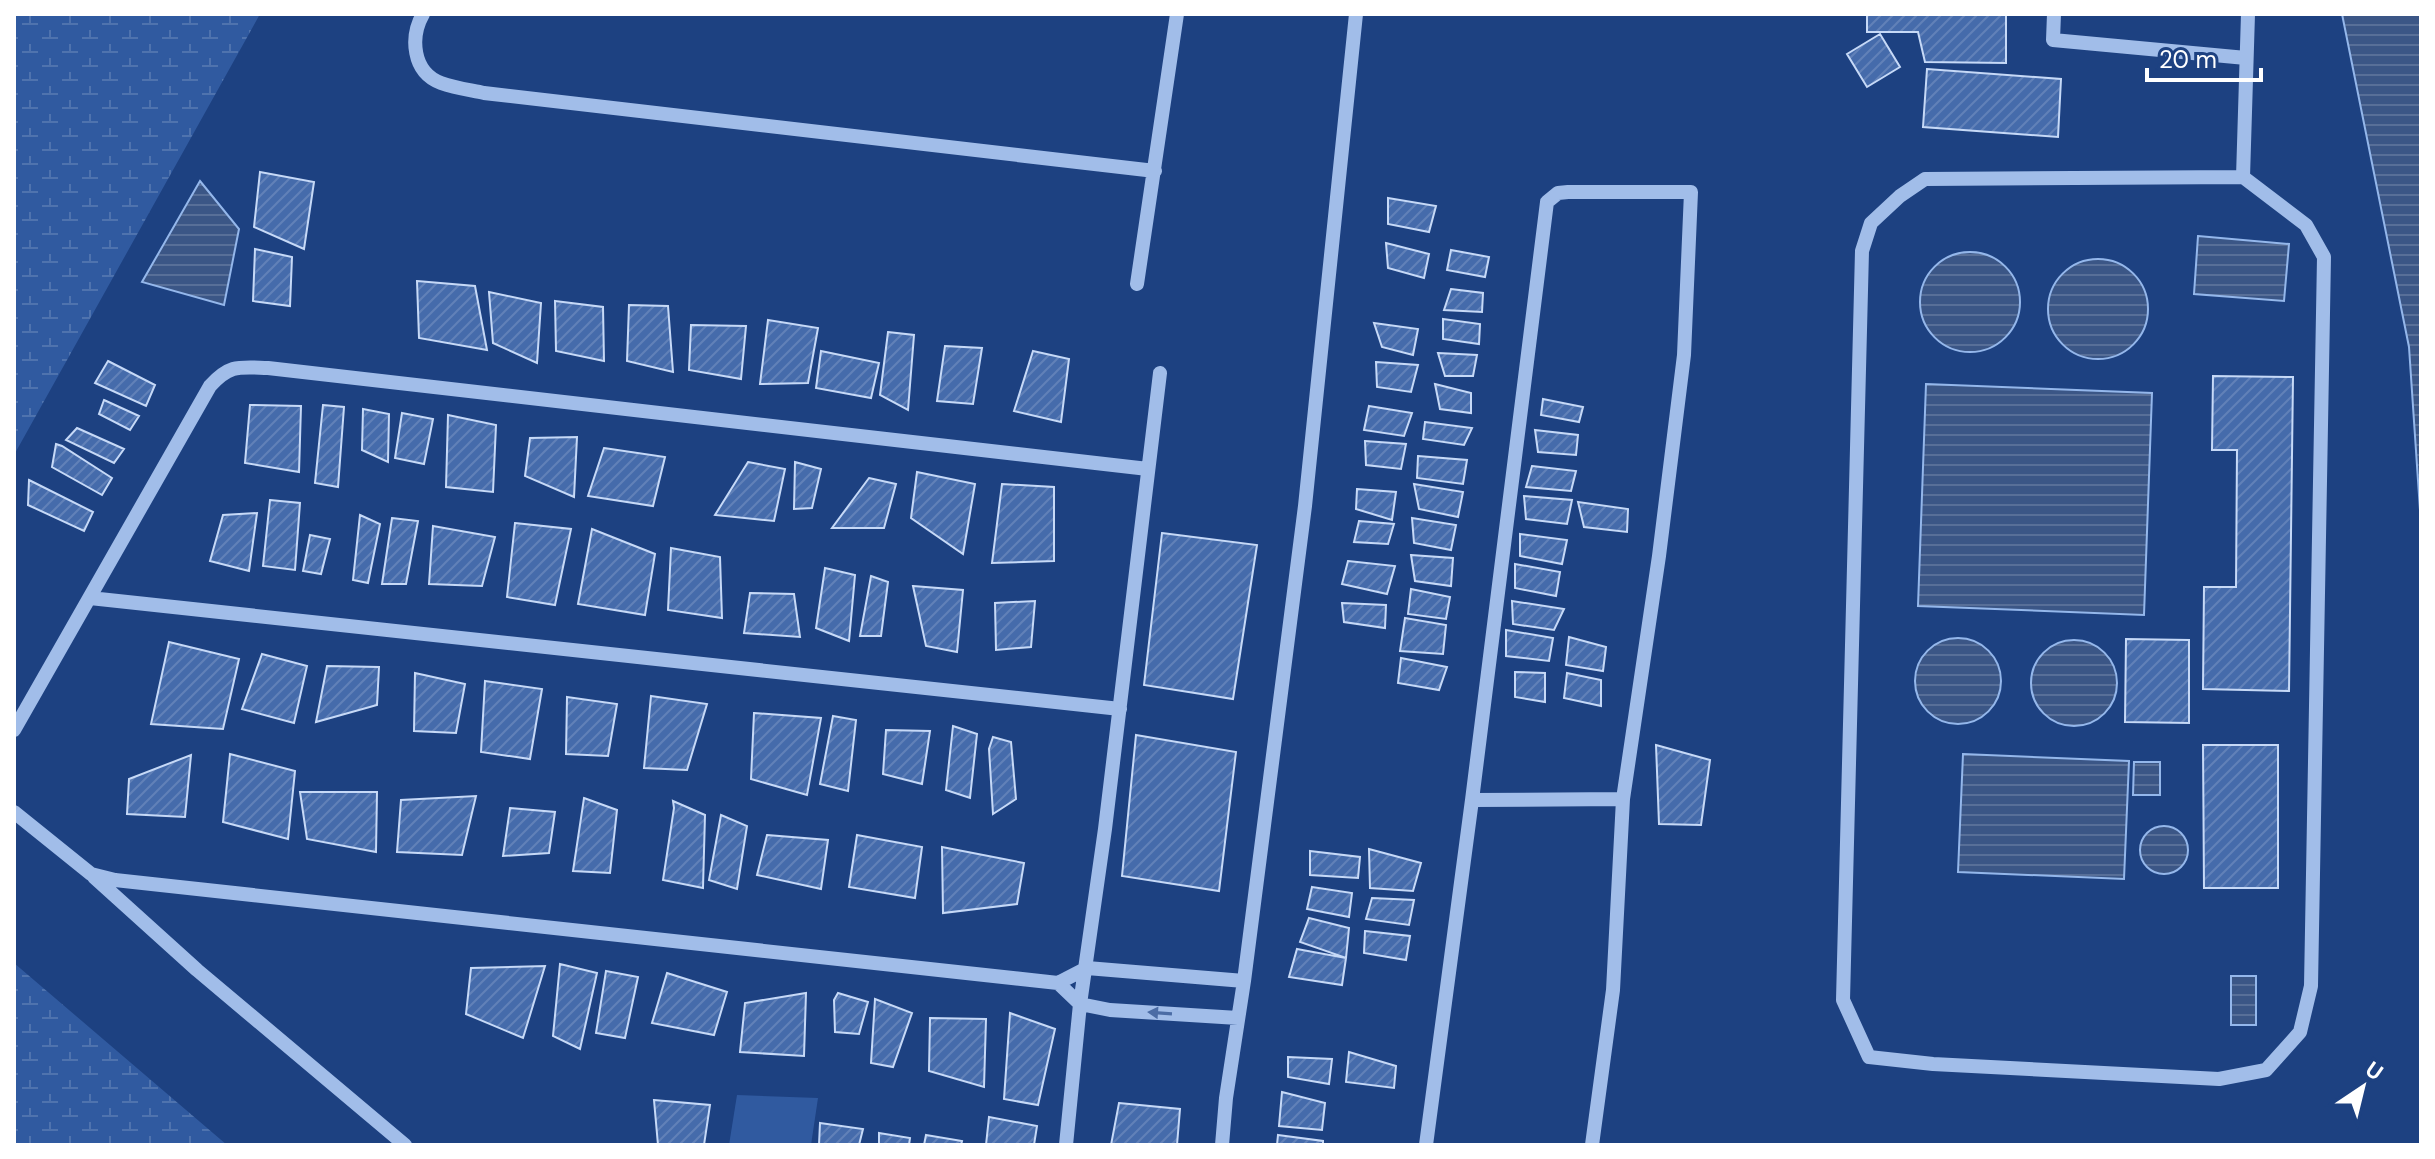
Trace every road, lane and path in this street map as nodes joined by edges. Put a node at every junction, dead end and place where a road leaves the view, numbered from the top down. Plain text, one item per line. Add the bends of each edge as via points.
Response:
1 (423, 14) edge
2 (1177, 14) edge
3 (1356, 14) edge
4 (2054, 14) edge
5 (2248, 14) edge
6 (2246, 58) junction
7 (1155, 171) junction
8 (2243, 177) junction
9 (1137, 284) dead end
10 (1160, 373) dead end
11 (1148, 469) junction
12 (90, 598) junction
13 (1120, 709) junction
14 (14, 730) edge
15 (1623, 799) junction
16 (1472, 800) junction
17 (14, 812) edge
18 (91, 874) junction
19 (1087, 968) junction
20 (1244, 981) junction
21 (1058, 983) junction
22 (1080, 1004) junction
23 (1238, 1018) junction
24 (405, 1145) edge
25 (1066, 1145) edge
26 (1222, 1145) edge
27 (1426, 1145) edge
28 (1592, 1145) edge

1 - 7 street via 416,26 414,55 429,75 484,93
2 - 7 street
3 - 20 street via 1305,506
4 - 6 street via 2053,40
5 - 6 street
6 - 8 street
7 - 9 street
8 - 8 street via 2306,225 2324,257 2311,986 2300,1032 2266,1070 2219,1079 1869,1057 1843,1000 1862,251 1871,223 1925,179
10 - 11 street
11 - 12 street via 242,367 223,372 210,386
11 - 13 street
12 - 13 street
12 - 14 street
13 - 19 street
15 - 16 street
15 - 16 street via 1684,355 1691,192 1568,192 1547,202
15 - 28 street via 1613,990
16 - 27 street
17 - 18 street
18 - 21 street
18 - 24 street
19 - 20 street
19 - 21 street
19 - 22 street
20 - 23 street
21 - 22 street
23 -> 22 street
22 - 25 street
23 - 26 street

